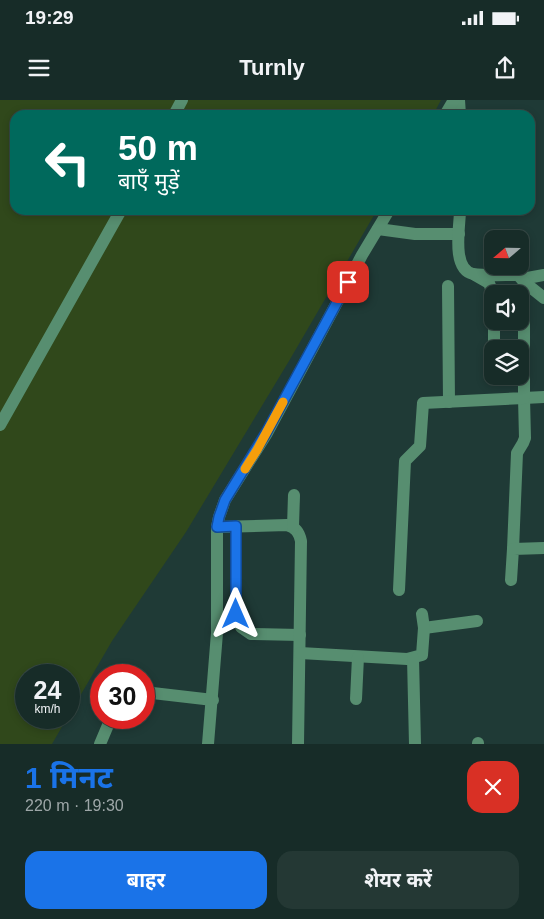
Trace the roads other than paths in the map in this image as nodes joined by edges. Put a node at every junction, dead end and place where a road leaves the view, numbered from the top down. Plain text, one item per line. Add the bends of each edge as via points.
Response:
1 (118, 215) edge
2 (387, 215) edge
3 (460, 215) edge
4 (378, 229) junction
5 (459, 234) junction
6 (474, 274) junction
7 (544, 275) edge
8 (523, 280) junction
9 (489, 285) edge
10 (448, 286) dead end
11 (544, 298) edge
12 (544, 397) edge
13 (524, 398) junction
14 (448, 402) junction
15 (0, 425) edge
16 (294, 495) dead end
17 (236, 526) junction
18 (217, 527) junction
19 (293, 527) junction
20 (544, 548) edge
21 (512, 549) junction
22 (511, 580) dead end
23 (399, 590) dead end
24 (422, 614) dead end
25 (477, 621) dead end
26 (424, 628) junction
27 (300, 635) junction
28 (300, 652) junction
29 (358, 657) junction
30 (413, 658) junction
31 (155, 693) edge
32 (356, 699) dead end
33 (212, 700) junction
34 (106, 729) edge
35 (100, 744) edge
36 (208, 744) edge
37 (298, 744) edge
38 (416, 744) edge

1 - 15 street
2 - 4 street
3 - 5 street
4 - 5 street via 415,234
4 - 18 street via 266,433 225,500
5 - 6 street via 459,259 465,269
6 - 8 street via 516,275
6 - 9 street
7 - 8 street
8 - 11 street
8 - 13 street
10 - 14 street
12 - 13 street
13 - 14 street
13 - 21 street via 524,438 517,453
14 - 23 street via 423,403 420,446 405,461
16 - 19 street
17 - 18 street
17 - 19 street via 283,524
17 - 27 street via 236,614 240,626 251,634
18 - 33 street via 217,633
19 - 27 street via 301,541
20 - 21 street
21 - 22 street
24 - 26 street
25 - 26 street
26 - 30 street via 422,654
27 - 28 street
28 - 29 street
28 - 37 street
29 - 30 street
29 - 32 street
30 - 38 street
31 - 33 street
33 - 36 street
34 - 35 street

